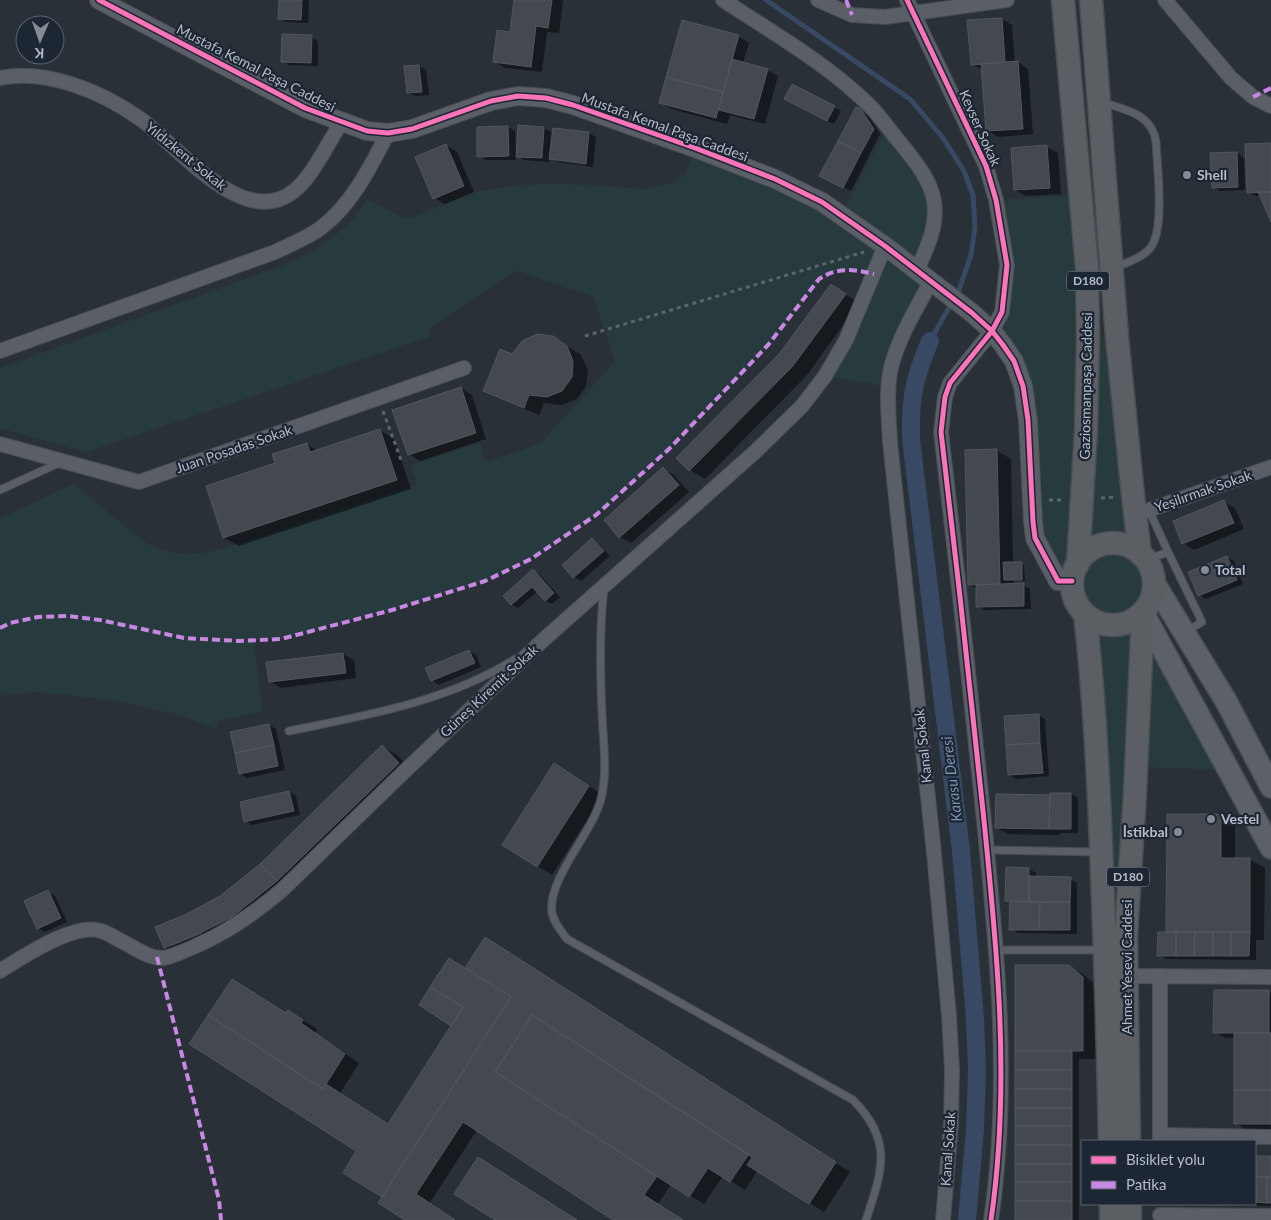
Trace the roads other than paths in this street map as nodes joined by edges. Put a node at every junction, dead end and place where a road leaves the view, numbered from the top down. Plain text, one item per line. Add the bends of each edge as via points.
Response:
1 (99, 0) edge
2 (723, 0) edge
3 (818, 0) edge
4 (906, 0) edge
5 (1007, 0) edge
6 (1063, 0) edge
7 (1091, 0) edge
8 (1165, 0) edge
9 (913, 13) junction
10 (0, 78) edge
11 (1099, 101) junction
12 (1271, 106) edge
13 (341, 123) junction
14 (388, 133) junction
15 (885, 246) junction
16 (1112, 269) junction
17 (917, 270) junction
18 (936, 285) junction
19 (992, 331) junction
20 (0, 351) edge
21 (464, 368) dead end
22 (0, 444) edge
23 (64, 461) junction
24 (1271, 467) edge
25 (0, 490) edge
26 (1142, 513) junction
27 (1168, 552) junction
28 (1143, 557) junction
29 (1075, 572) junction
30 (1154, 583) junction
31 (604, 586) junction
32 (1142, 613) junction
33 (1085, 614) junction
34 (1184, 633) junction
35 (541, 642) junction
36 (289, 732) dead end
37 (1271, 787) edge
38 (1271, 848) edge
39 (987, 850) junction
40 (1101, 852) junction
41 (996, 950) junction
42 (1106, 950) junction
43 (0, 971) edge
44 (1126, 976) junction
45 (1160, 976) junction
46 (1271, 977) edge
47 (1271, 1137) edge
48 (1160, 1138) edge
49 (1110, 1140) edge
50 (1129, 1140) edge
51 (1111, 1205) edge
52 (1130, 1205) edge
53 (1160, 1213) edge
54 (1271, 1216) edge
55 (866, 1220) edge
56 (943, 1220) edge
57 (991, 1220) edge
58 (1111, 1220) edge
59 (1130, 1220) edge

1 - 13 street, Mustafa Kemal Paşa Caddesi via 305,108
2 - 17 street via 802,52 854,92 872,108 909,154 927,181 934,201 931,240
3 - 9 street via 852,15 885,17
4 - 9 street, Kevser Sokak
5 - 9 street
6 - 29 highway, Gaziosmanpaşa Caddesi / D180 via 1087,268 1086,430
7 - 11 highway, Gaziosmanpaşa Caddesi / D180
8 - 12 street via 1231,78 1253,97
9 - 19 street, Kevser Sokak via 973,135 996,200 1007,265 1002,312
10 - 13 street, Yıldızkent Sokak via 28,76 54,80 75,85 108,100 139,118 230,192 254,201 280,199 293,193 304,183
11 - 16 highway, Gaziosmanpaşa Caddesi / D180
11 - 16 lane via 1144,118 1154,131 1156,141 1157,236 1142,255
13 - 14 street, Mustafa Kemal Paşa Caddesi
14 - 15 street, Mustafa Kemal Paşa Caddesi via 412,129 491,101 518,96 546,98 676,141 775,179 822,202
14 - 20 street via 347,203 334,218 299,241
15 - 17 street, Mustafa Kemal Paşa Caddesi
15 - 31 street, Güneş Kiremit Sokak via 846,340 802,406
16 - 26 highway, Gaziosmanpaşa Caddesi / D180
17 - 18 street, Mustafa Kemal Paşa Caddesi
18 - 19 street, Mustafa Kemal Paşa Caddesi
18 - 56 street, Kanal Sokak via 903,334 890,372 888,401 949,1016 951,1123
19 - 29 street, Mustafa Kemal Paşa Caddesi via 1014,362 1023,386 1035,538 1058,581
19 - 39 street, Kevser Sokak via 950,383 944,397 941,432
21 - 23 street, Juan Posadas Sokak via 139,482
22 - 23 street, Juan Posadas Sokak
23 - 25 lane
24 - 26 street, Yeşilırmak Sokak
26 - 27 lane
26 - 28 highway, Gaziosmanpaşa Caddesi / D180
27 - 28 lane
27 - 34 lane via 1202,622
28 - 29 highway via 1127,546 1111,544 1091,550
28 - 30 highway, Gaziosmanpaşa Caddesi via 1150,567
29 - 33 highway, Gaziosmanpaşa Caddesi via 1074,598
30 - 32 highway via 1151,598
30 - 34 main road, Gaziosmanpaşa Caddesi
31 - 35 street, Güneş Kiremit Sokak
31 - 55 lane via 601,651 604,782 593,822 552,897 556,925 567,939 853,1100 865,1112 880,1140 882,1159
32 - 33 highway via 1129,622 1114,625 1098,622
32 - 38 main road
32 - 44 highway, Ahmet Yesevi Caddesi / D180
33 - 40 highway, Ahmet Yesevi Caddesi / D180
34 - 37 main road, Gaziosmanpaşa Caddesi via 1226,701
35 - 36 lane via 484,677 437,696 391,710
35 - 43 street, Güneş Kiremit Sokak via 282,890 238,924 163,958 98,930 79,930 27,954
39 - 40 lane
39 - 41 street, Kevser Sokak
40 - 42 highway, Ahmet Yesevi Caddesi / D180
41 - 42 lane
41 - 57 street, Kevser Sokak via 1001,1020 1000,1134
42 - 49 highway, Ahmet Yesevi Caddesi / D180
44 - 45 street
44 - 50 highway, Ahmet Yesevi Caddesi / D180
45 - 46 street
45 - 48 street
47 - 48 street
51 - 58 highway
52 - 59 highway
53 - 54 street

